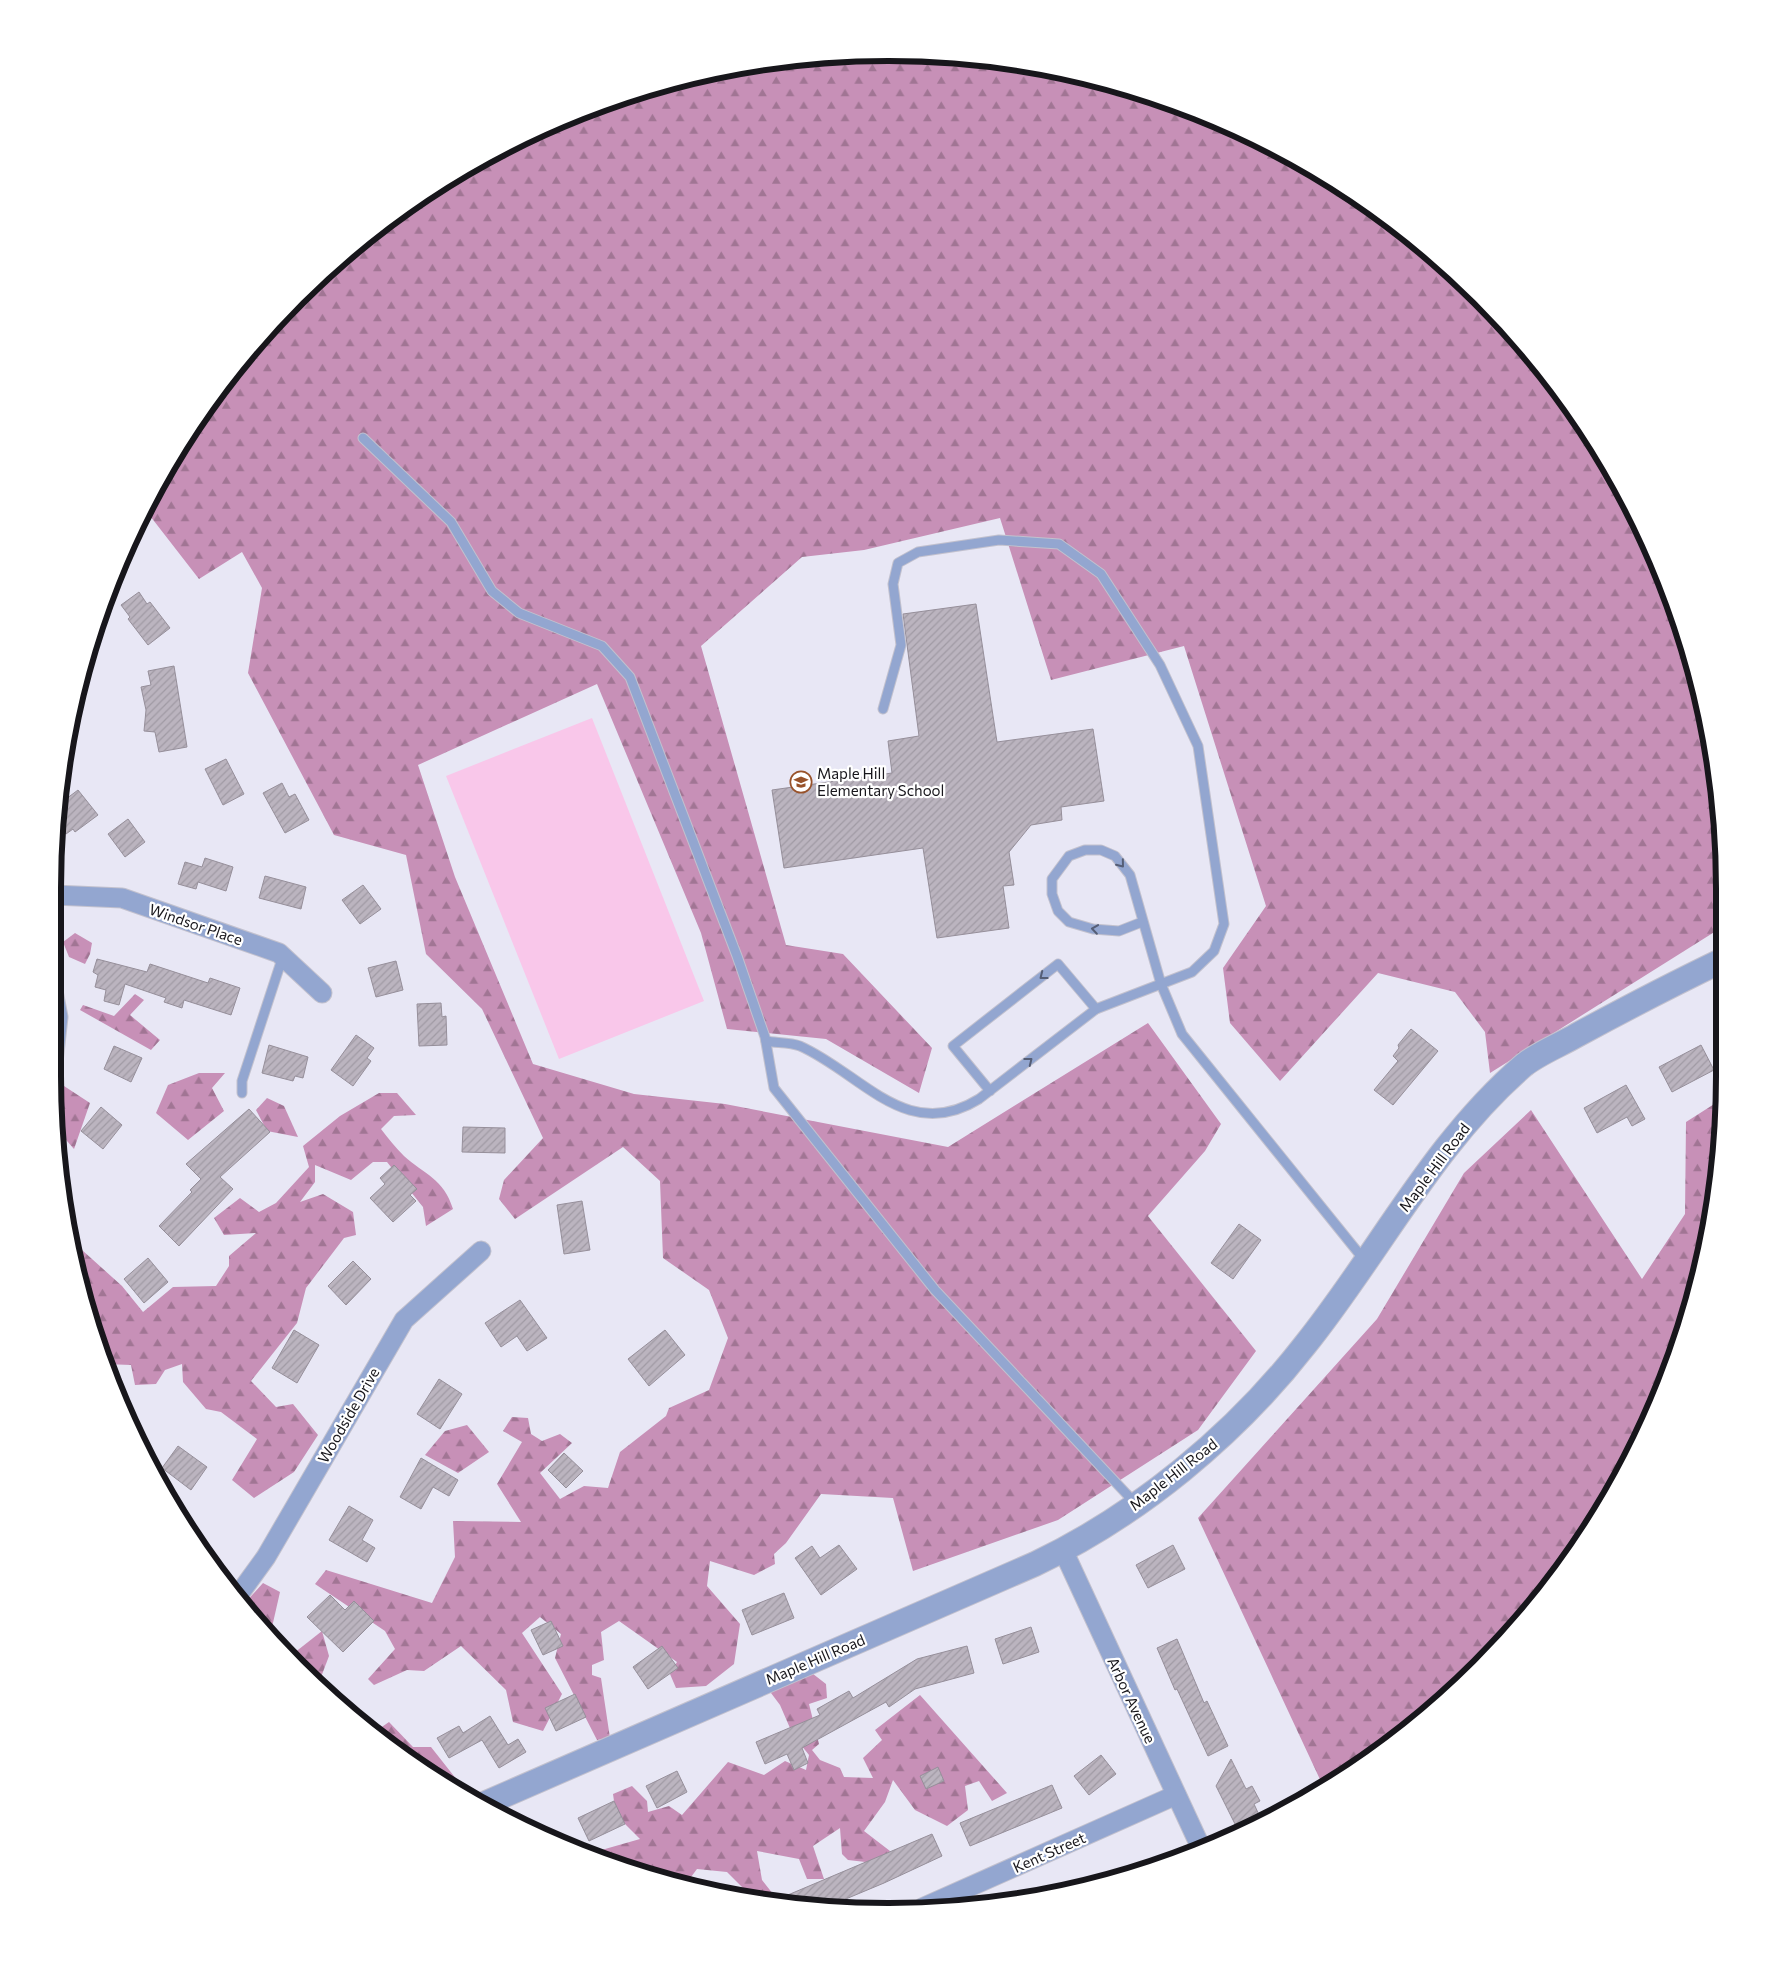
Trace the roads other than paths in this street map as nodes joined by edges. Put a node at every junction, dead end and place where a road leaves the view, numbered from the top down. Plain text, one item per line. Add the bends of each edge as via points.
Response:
1 (363, 438) dead end
2 (882, 709) dead end
3 (61, 895) edge
4 (1142, 922) junction
5 (283, 956) junction
6 (1716, 963) edge
7 (1161, 984) junction
8 (322, 994) dead end
9 (1096, 1009) junction
10 (766, 1041) junction
11 (990, 1091) junction
12 (242, 1093) dead end
13 (481, 1250) dead end
14 (1365, 1261) junction
15 (1136, 1504) junction
16 (1063, 1550) junction
17 (242, 1591) edge
18 (1176, 1795) junction
19 (492, 1801) edge
20 (1198, 1842) edge
21 (937, 1901) edge

1 - 10 lane via 451,522 492,591 519,613 602,646 630,676 737,956
2 - 7 lane via 902,645 893,584 898,563 918,552 998,540 1059,544 1101,574 1160,665 1198,746 1224,924 1214,951 1192,972
3 - 5 street, Windsor Place via 122,898
4 -> 4 lane via 1118,931 1093,929 1069,922 1058,911 1052,894 1052,879 1070,856 1086,850 1101,850 1115,856 1130,875
4 - 7 lane
5 - 8 street, Windsor Place
5 - 12 lane via 242,1081
6 - 14 street, Maple Hill Road via 1526,1063 1485,1102 1450,1142
7 - 9 lane
7 - 14 lane via 1182,1034
11 -> 9 lane
9 -> 11 lane via 1058,964 953,1046
10 - 11 lane via 798,1045 838,1066 886,1101 926,1115 962,1110
10 - 15 lane via 774,1088 928,1282
13 - 17 street, Woodside Drive via 404,1320 266,1557
14 - 15 street, Maple Hill Road via 1306,1344 1266,1392 1227,1432
15 - 16 street, Maple Hill Road
16 - 18 street, Arbor Avenue
16 - 19 street, Maple Hill Road
18 - 20 street, Arbor Avenue
18 - 21 street, Kent Street

